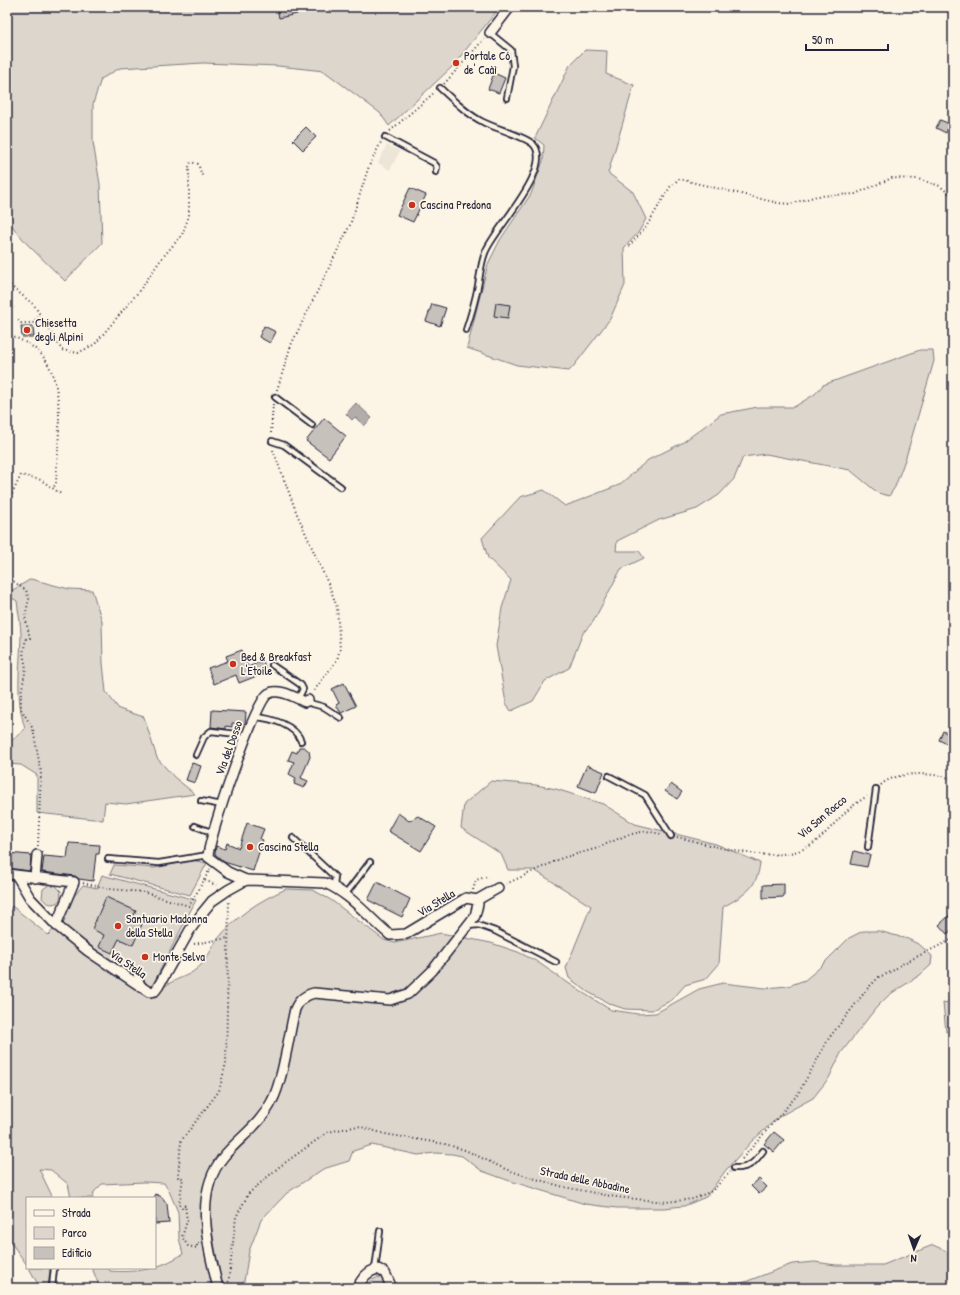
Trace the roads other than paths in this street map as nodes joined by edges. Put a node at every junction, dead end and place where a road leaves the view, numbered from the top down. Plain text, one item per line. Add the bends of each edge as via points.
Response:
1 (510, 7) edge
2 (490, 33) joint
3 (440, 88) road end
4 (507, 98) dead end
5 (385, 137) road end
6 (436, 172) dead end
7 (466, 330) dead end
8 (275, 398) road end
9 (312, 425) dead end
10 (272, 441) road end
11 (341, 487) dead end
12 (272, 665) dead end
13 (304, 700) junction
14 (253, 717) junction
15 (341, 718) dead end
16 (245, 740) junction
17 (301, 741) dead end
18 (196, 755) dead end
19 (609, 776) dead end
20 (876, 789) road end
21 (201, 801) dead end
22 (222, 805) junction
23 (195, 826) dead end
24 (214, 833) junction
25 (673, 837) road end
26 (293, 838) dead end
27 (868, 847) dead end
28 (37, 851) road end
29 (208, 855) junction
30 (108, 859) dead end
31 (370, 862) dead end
32 (7, 874) edge
33 (17, 876) junction
34 (35, 878) junction
35 (246, 880) junction
36 (334, 886) junction
37 (498, 888) road end
38 (345, 895) junction
39 (477, 900) junction
40 (56, 925) junction
41 (467, 926) junction
42 (556, 962) dead end
43 (136, 974) dead end
44 (147, 991) junction
45 (763, 1151) dead end
46 (734, 1168) road end
47 (380, 1232) dead end
48 (54, 1269) edge
49 (375, 1270) junction
50 (52, 1288) edge
51 (218, 1288) edge
52 (358, 1288) edge
53 (392, 1288) edge

1 - 2 street
2 - 4 lane via 511,50 513,66
3 - 7 lane via 482,122 533,144 537,153 526,191 493,236 485,253
5 - 6 lane via 434,163 437,167
8 - 9 lane
10 - 11 lane via 284,445
12 - 13 lane via 301,685
13 - 14 street, Via del Dosso via 276,692 269,693 263,698
13 - 15 lane via 324,707
14 - 16 street, Via del Dosso
14 - 17 lane via 285,725 298,733
16 - 18 lane via 237,734 211,731 204,737
16 - 22 street, Via del Dosso
19 - 25 lane via 645,795
20 - 27 lane
21 - 22 lane
22 - 24 street, Via del Dosso
23 - 24 lane
24 - 29 street, Via del Dosso
26 - 36 lane via 335,877
28 - 34 street
29 - 30 lane via 159,863
29 - 35 street via 209,859 228,872
31 - 38 lane
32 - 33 street
33 - 34 street
33 - 40 street, Via Stella via 30,898
34 - 40 street via 74,882
35 - 36 street, Via Stella via 316,881
35 - 44 street, Via Stella via 212,901 158,987 152,992
36 - 38 street, Via Stella
37 - 39 street
38 - 39 street, Via Stella via 390,935 395,936 406,934 466,898
39 - 41 street via 475,916
40 - 44 street, Via Stella via 88,951
41 - 42 lane via 478,925
41 - 51 street via 432,971 408,994 390,1000 314,993 298,1002 273,1100 259,1122 224,1156 209,1184 205,1218 206,1239
43 - 44 lane
45 - 46 lane via 754,1163 746,1168
47 - 49 lane
48 - 50 lane
49 - 52 street via 363,1277
49 - 53 street via 385,1273

